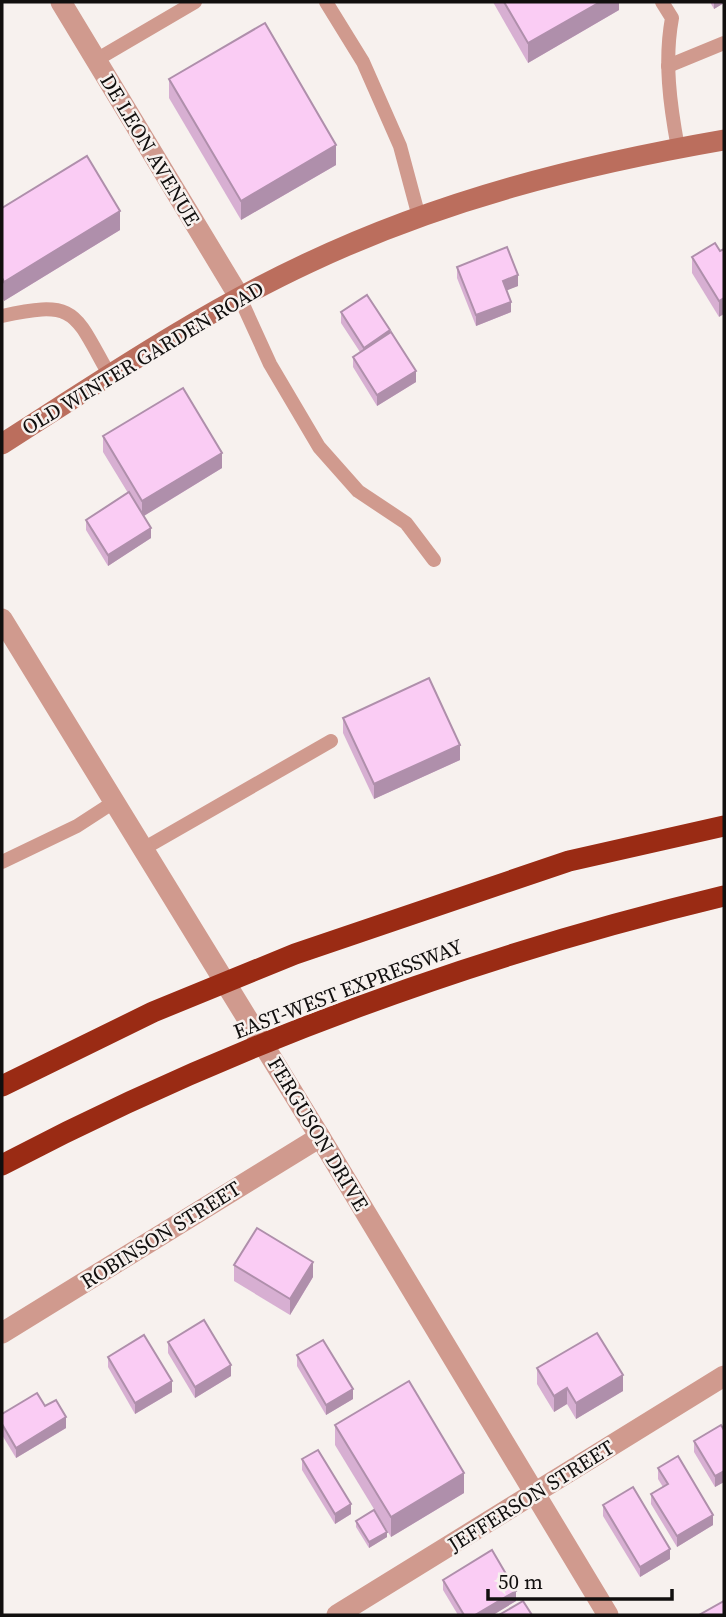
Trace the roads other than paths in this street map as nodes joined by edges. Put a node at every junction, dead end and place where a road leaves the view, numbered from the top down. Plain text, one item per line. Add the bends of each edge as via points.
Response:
1 (61, 2) edge
2 (195, 2) edge
3 (326, 2) edge
4 (662, 2) edge
5 (724, 43) edge
6 (96, 60) junction
7 (668, 65) junction
8 (724, 140) edge
9 (678, 148) junction
10 (419, 216) junction
11 (240, 298) junction
12 (2, 316) edge
13 (110, 376) junction
14 (2, 444) edge
15 (434, 560) dead end
16 (2, 620) edge
17 (331, 741) dead end
18 (114, 802) junction
19 (724, 826) edge
20 (143, 849) junction
21 (2, 862) edge
22 (724, 896) edge
23 (2, 1086) edge
24 (320, 1137) junction
25 (2, 1165) edge
26 (2, 1333) edge
27 (724, 1376) edge
28 (537, 1493) junction
29 (337, 1615) edge
30 (608, 1615) edge

1 - 6 street, DE LEON AVENUE
2 - 6 lane
3 - 10 lane via 363,62 400,146
4 - 7 lane via 672,18
5 - 7 lane
6 - 11 street, DE LEON AVENUE
7 - 9 lane
8 - 9 main road, OLD WINTER GARDEN ROAD
9 - 10 main road, OLD WINTER GARDEN ROAD via 504,187
10 - 11 main road, OLD WINTER GARDEN ROAD via 309,262
11 - 13 main road, OLD WINTER GARDEN ROAD
11 - 15 lane via 270,364 319,447 358,491 406,523
12 - 13 lane via 47,307 60,309 80,323
13 - 14 main road, OLD WINTER GARDEN ROAD
16 - 18 street, FERGUSON DRIVE
17 - 20 lane
18 - 20 street, FERGUSON DRIVE
18 - 21 lane via 78,826
19 - 23 highway via 569,862 295,954 153,1012
20 - 24 street, FERGUSON DRIVE
22 - 25 highway, EAST-WEST EXPRESSWAY via 511,955 335,1016 192,1076
24 - 26 street, ROBINSON STREET
24 - 28 street, FERGUSON DRIVE
27 - 28 street, JEFFERSON STREET
28 - 29 street, JEFFERSON STREET
28 - 30 street, FERGUSON DRIVE

